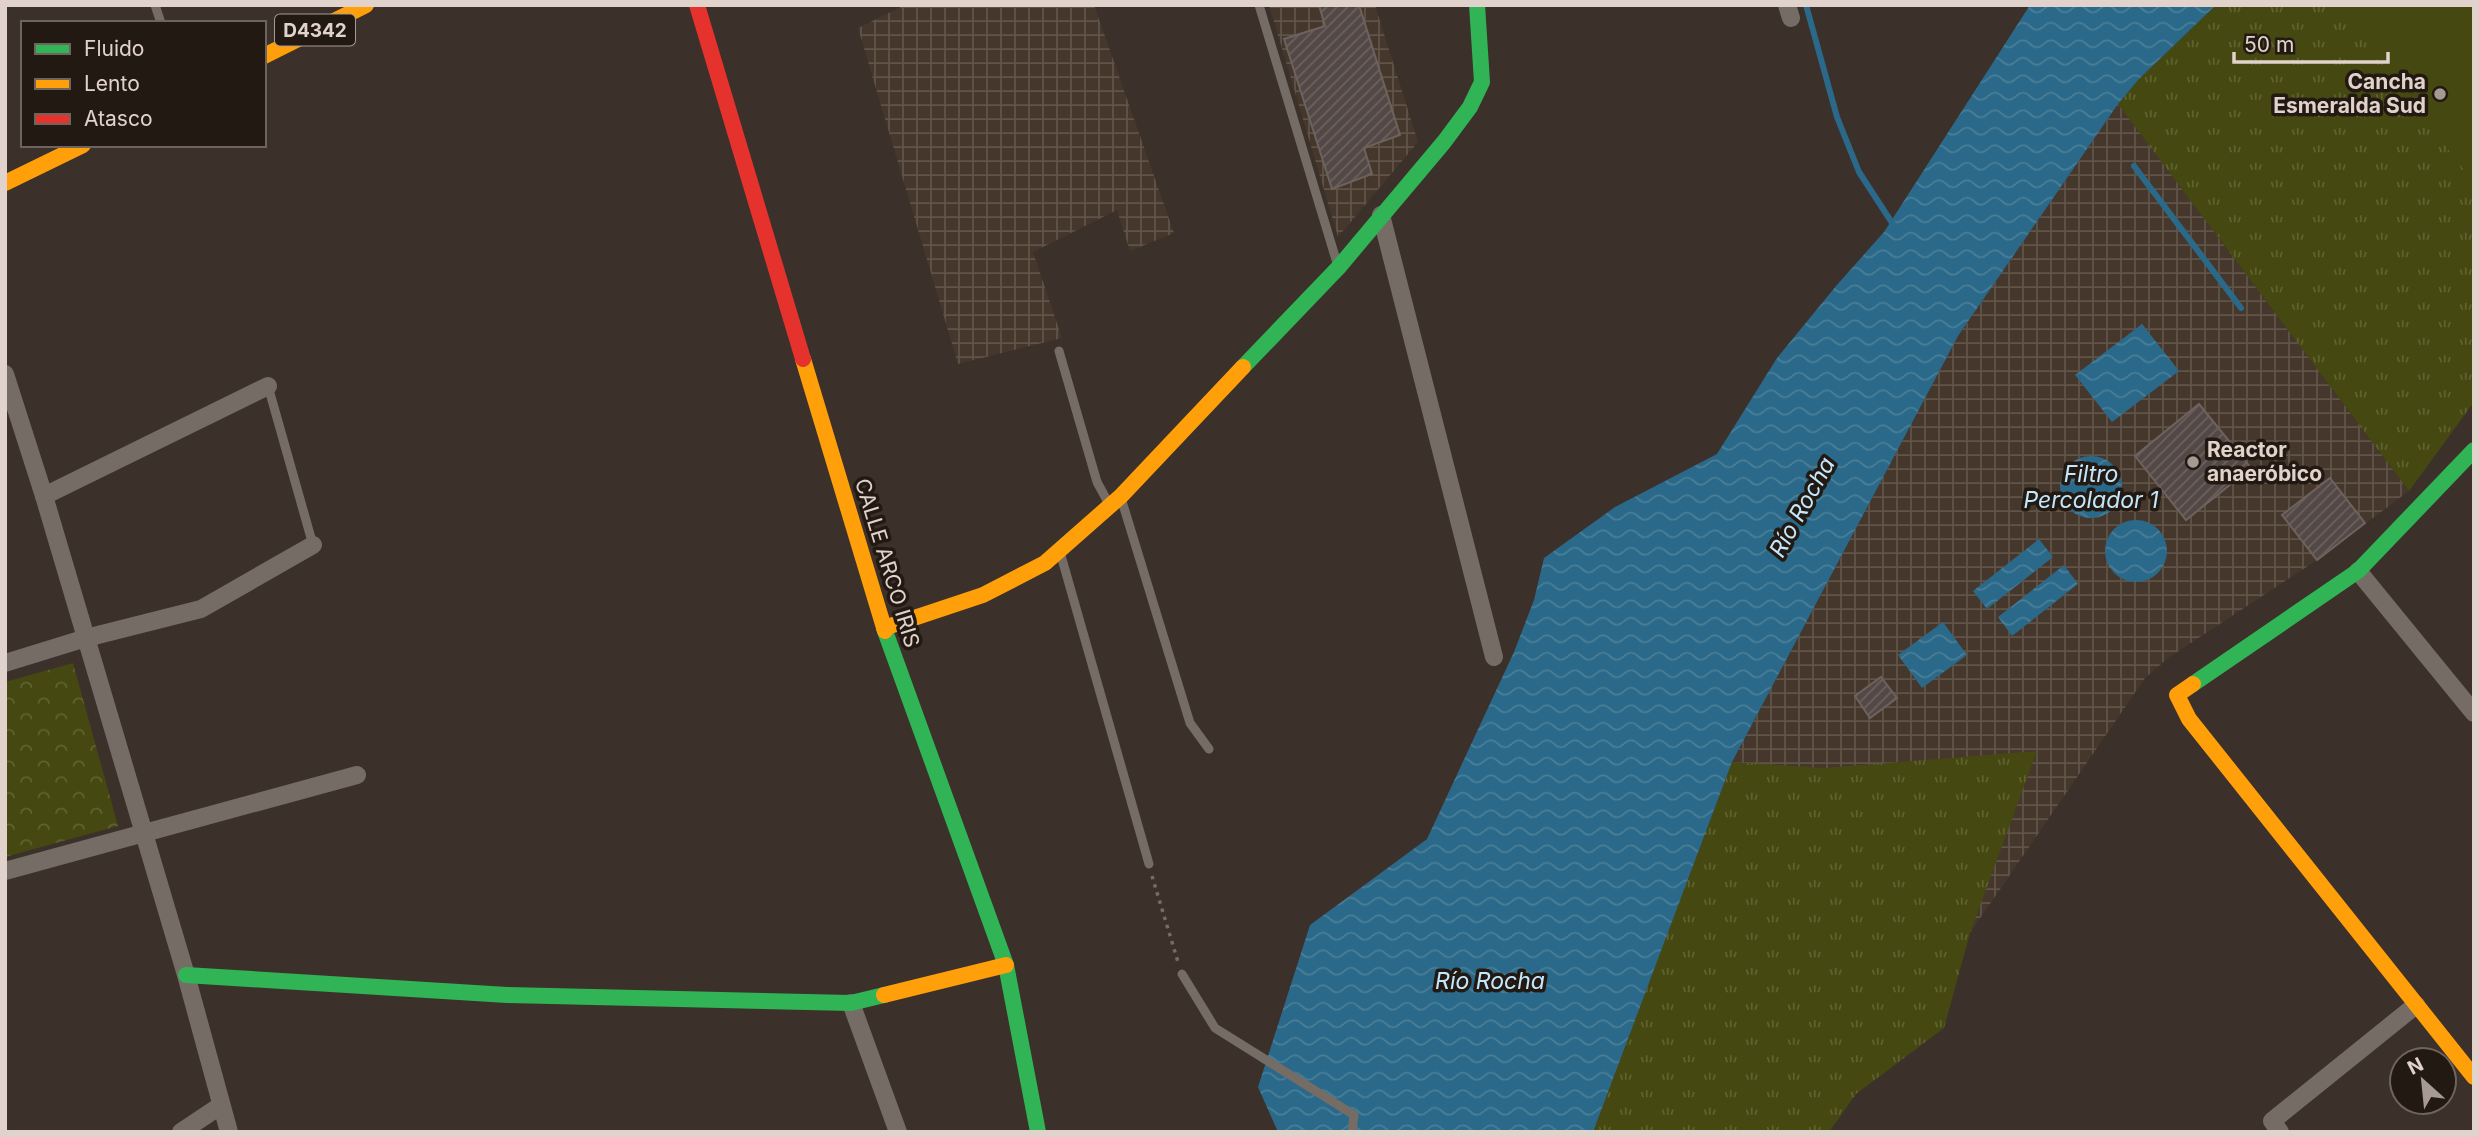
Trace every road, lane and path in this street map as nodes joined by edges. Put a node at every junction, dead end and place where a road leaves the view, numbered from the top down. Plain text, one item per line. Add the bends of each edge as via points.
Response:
1 (366, 5) edge
2 (697, 5) edge
3 (1259, 5) edge
4 (1477, 5) edge
5 (266, 55) edge
6 (79, 147) edge
7 (5, 184) edge
8 (1381, 215) junction
9 (1338, 268) junction
10 (1059, 352) dead end
11 (5, 374) edge
12 (268, 386) joint
13 (2474, 450) edge
14 (44, 496) junction
15 (1115, 501) junction
16 (313, 545) joint
17 (1060, 550) junction
18 (2358, 571) junction
19 (884, 628) junction
20 (86, 638) junction
21 (1494, 657) dead end
22 (5, 663) edge
23 (2474, 713) edge
24 (1209, 749) dead end
25 (357, 775) dead end
26 (144, 833) junction
27 (1149, 864) joint
28 (5, 871) edge
29 (1006, 965) junction
30 (1182, 974) joint
31 (186, 975) junction
32 (851, 1003) junction
33 (2416, 1005) junction
34 (2474, 1077) edge
35 (220, 1106) junction
36 (181, 1132) edge
37 (229, 1132) edge
38 (898, 1132) edge
39 (1038, 1132) edge
40 (1352, 1132) edge
41 (2280, 1132) edge

1 - 5 street, D4342
2 - 19 street, CALLE ARCO IRIS
3 - 9 lane
4 - 8 street via 1482,82 1444,142
6 - 7 street
8 - 9 street
8 - 21 street
9 - 15 street
10 - 15 lane via 1097,482
11 - 14 street
12 - 14 street
12 - 16 lane
13 - 18 street
14 - 20 street
15 - 17 street
15 - 24 lane via 1190,723
16 - 20 street via 201,609
17 - 19 street via 1045,564 983,595
17 - 27 lane
18 - 23 street
18 - 33 street via 2177,695 2189,719
19 - 29 street, CALLE ARCO IRIS
20 - 22 street
20 - 26 street
25 - 26 street
26 - 28 street
26 - 31 street
27 - 30 path
29 - 32 street
29 - 39 street, CALLE ARCO IRIS
30 - 40 lane via 1215,1028 1353,1115
31 - 32 street via 507,995
31 - 35 street
32 - 38 street
33 - 34 street
33 - 41 street via 2272,1121
35 - 36 street
35 - 37 street

